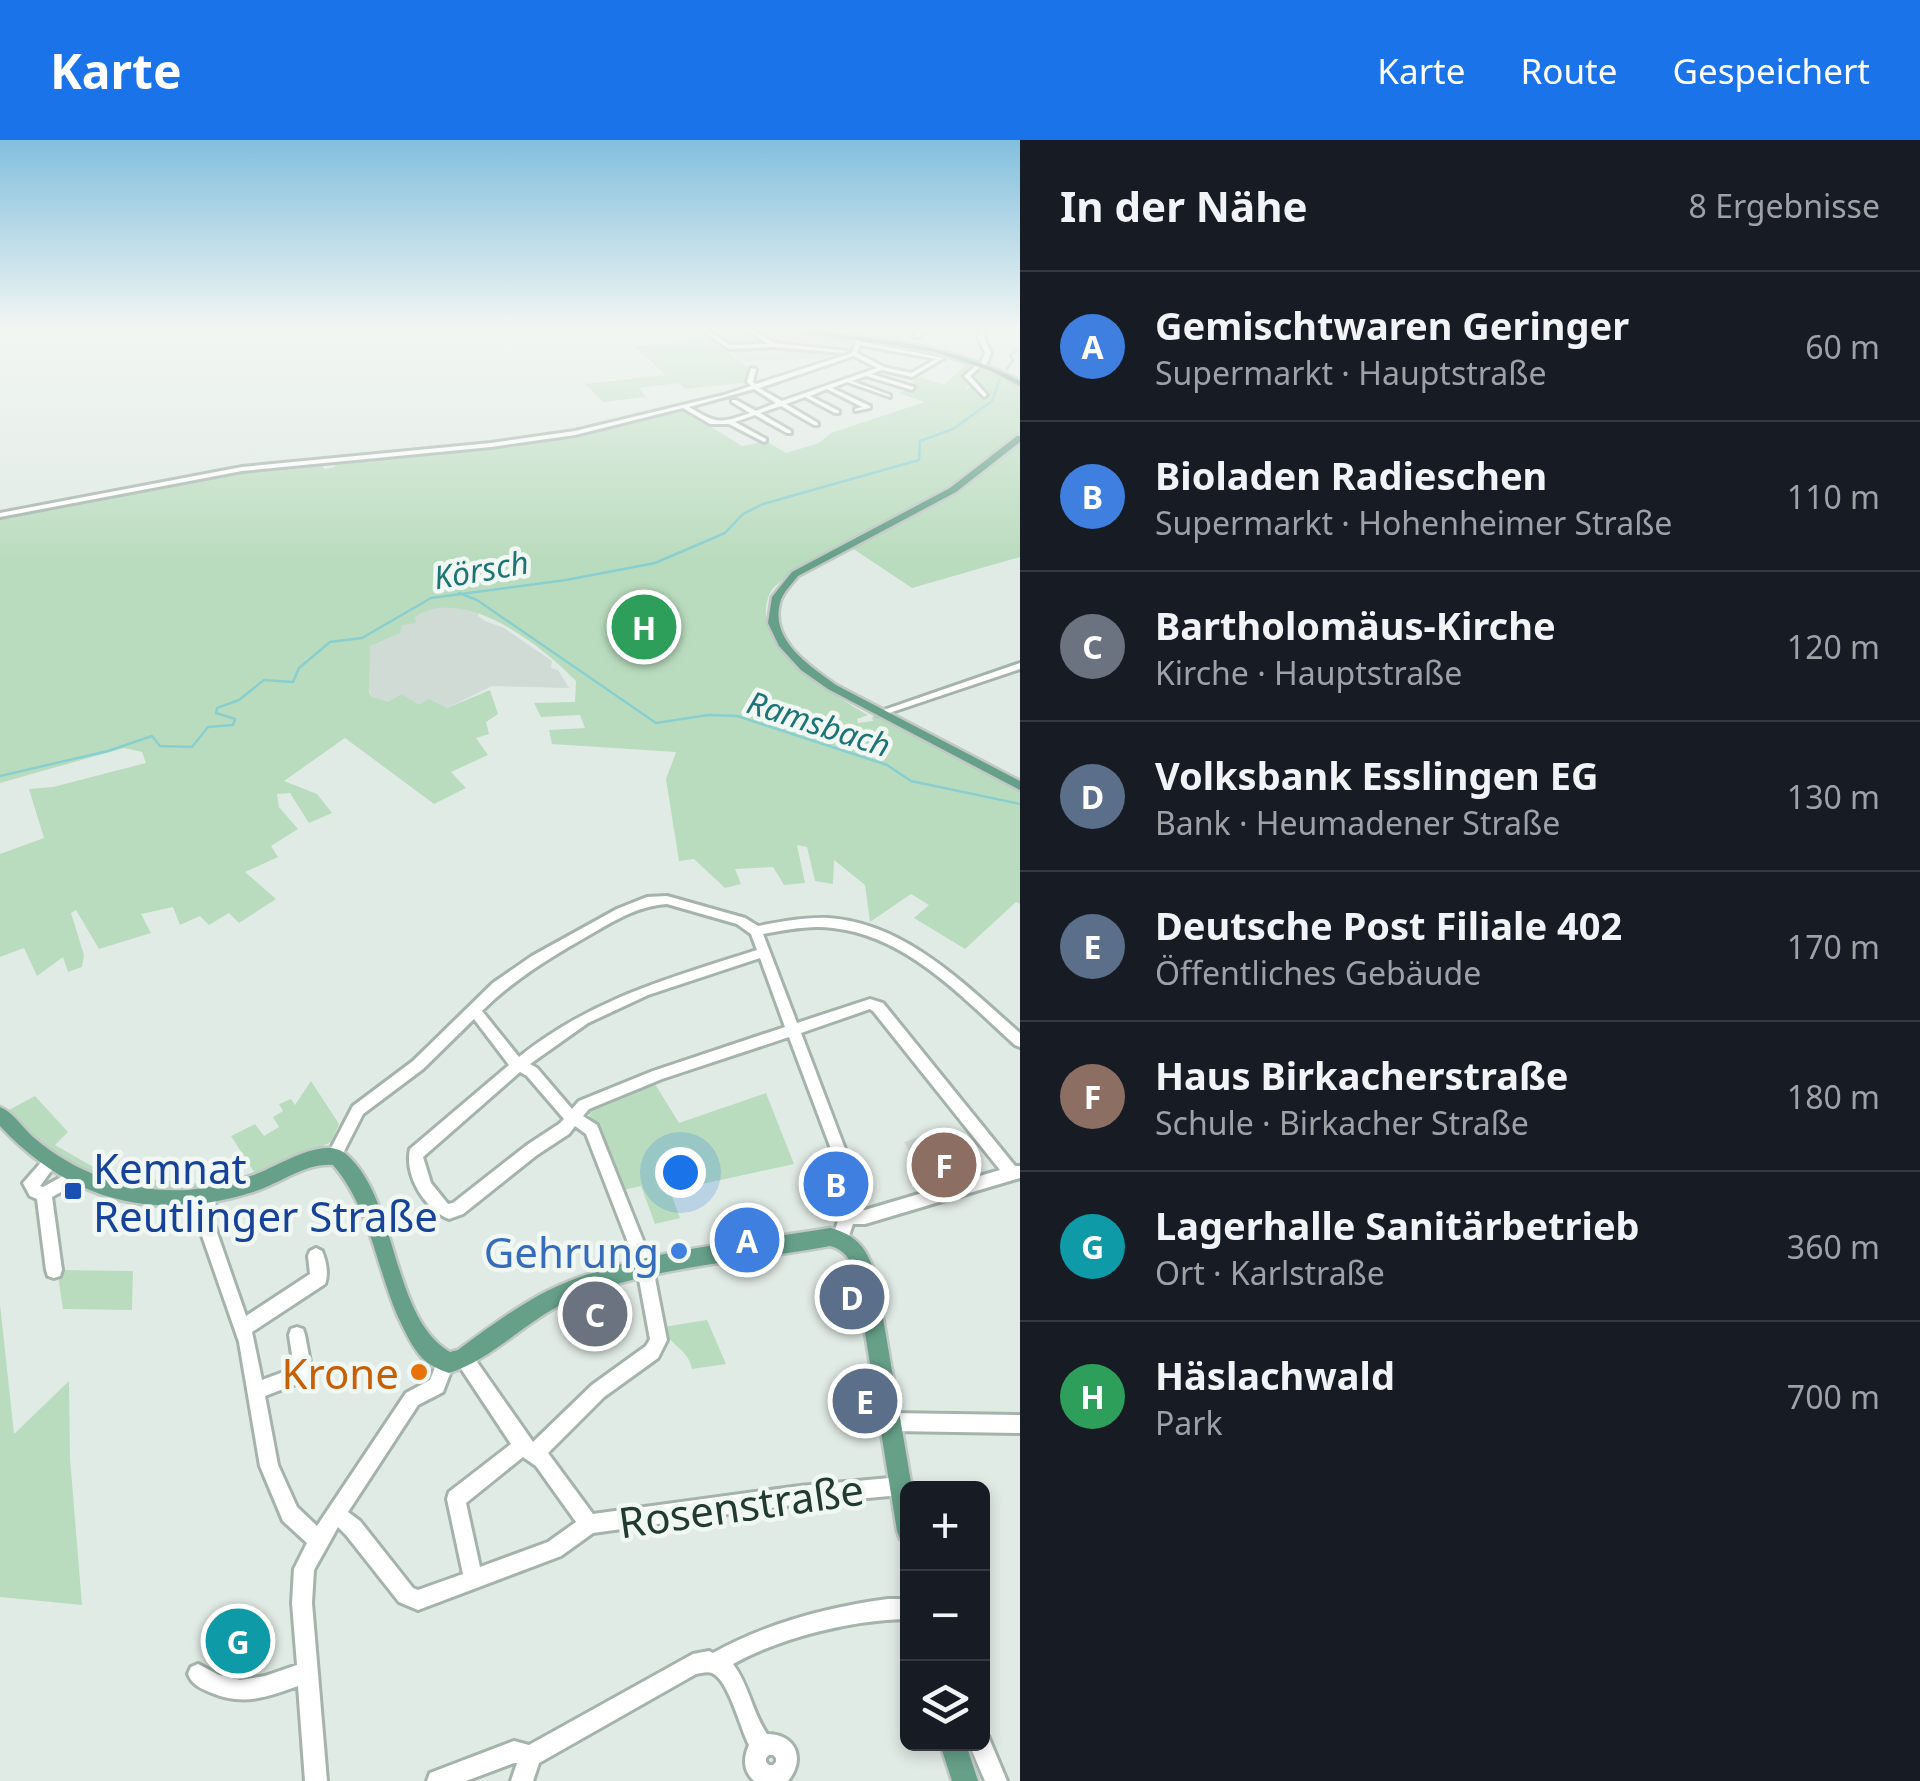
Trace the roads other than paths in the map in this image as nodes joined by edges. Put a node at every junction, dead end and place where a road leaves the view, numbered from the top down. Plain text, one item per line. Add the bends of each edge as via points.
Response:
1 (691, 406) edge
2 (742, 406) edge
3 (782, 406) edge
4 (785, 406) edge
5 (824, 406) edge
6 (867, 406) edge
7 (685, 407) junction
8 (857, 410) dead end
9 (836, 412) dead end
10 (756, 414) junction
11 (730, 422) junction
12 (816, 424) dead end
13 (789, 432) dead end
14 (1020, 438) edge
15 (764, 440) dead end
16 (0, 515) edge
17 (1020, 666) edge
18 (880, 713) junction
19 (1020, 786) edge
20 (756, 931) junction
21 (765, 952) junction
22 (474, 1010) junction
23 (794, 1027) junction
24 (1020, 1041) edge
25 (519, 1064) junction
26 (0, 1114) edge
27 (573, 1118) junction
28 (334, 1156) junction
29 (50, 1163) junction
30 (1016, 1173) edge
31 (74, 1178) junction
32 (44, 1194) junction
33 (208, 1196) junction
34 (849, 1216) junction
35 (840, 1238) junction
36 (316, 1256) dead end
37 (54, 1270) dead end
38 (645, 1270) junction
39 (243, 1328) junction
40 (297, 1334) dead end
41 (455, 1360) junction
42 (256, 1391) junction
43 (891, 1422) junction
44 (1020, 1424) edge
45 (529, 1450) junction
46 (900, 1486) joint
47 (337, 1514) junction
48 (590, 1524) junction
49 (318, 1541) junction
50 (473, 1577) junction
51 (900, 1609) edge
52 (716, 1662) junction
53 (308, 1672) junction
54 (198, 1674) dead end
55 (761, 1744) dead end
56 (955, 1751) edge
57 (983, 1751) edge
58 (530, 1756) junction
59 (316, 1781) edge
60 (438, 1781) edge
61 (522, 1781) edge
62 (965, 1781) edge
63 (996, 1781) edge

1 - 7 street
2 - 10 street
3 - 10 street
4 - 12 street
5 - 9 street
6 - 8 street
7 - 11 street via 712,423
7 - 16 street via 534,440 235,470
10 - 11 street
10 - 13 street
11 - 15 street
14 - 18 main road via 952,490 802,570 777,595 774,622 792,656 816,678
17 - 18 street
18 - 19 main road
20 - 21 street
20 - 22 street via 674,901 647,901 536,959
20 - 24 street via 830,922 870,932 940,973
21 - 23 street
21 - 25 street via 616,1002
22 - 25 street
22 - 28 street via 418,1065 358,1110
23 - 27 street via 613,1093 584,1105
23 - 30 street via 876,1005
23 - 34 street via 841,1156
25 - 27 street
25 - 27 street via 415,1154 430,1193 446,1212
26 - 29 main road
27 - 38 street via 592,1130
28 - 33 main road
28 - 41 main road via 357,1180 426,1348
29 - 31 main road
29 - 32 street via 31,1182
30 - 34 street
31 - 32 street
31 - 33 main road via 140,1197
32 - 37 street
33 - 39 street via 207,1228
34 - 35 street
35 - 38 main road
35 - 43 main road via 864,1269
36 - 39 street via 317,1280
38 - 41 main road via 560,1295
38 - 45 street via 657,1347
39 - 42 street
40 - 42 street via 303,1373
41 - 45 street
41 - 47 street via 437,1386 412,1399
42 - 49 street via 277,1488 290,1514
43 - 44 street
43 - 46 main road
45 - 48 street
45 - 50 street via 456,1498
46 - 48 street, Rosenstraße
47 - 49 street
47 - 50 street, Rosenstraße via 408,1598
48 - 50 street, Rosenstraße via 557,1548
49 - 53 street via 302,1578
51 - 52 street via 856,1614
52 - 55 street via 732,1678
52 - 58 street via 692,1664
53 - 54 street via 254,1692
53 - 59 street
56 - 62 main road
57 - 63 street
58 - 60 street via 514,1752
58 - 61 street

